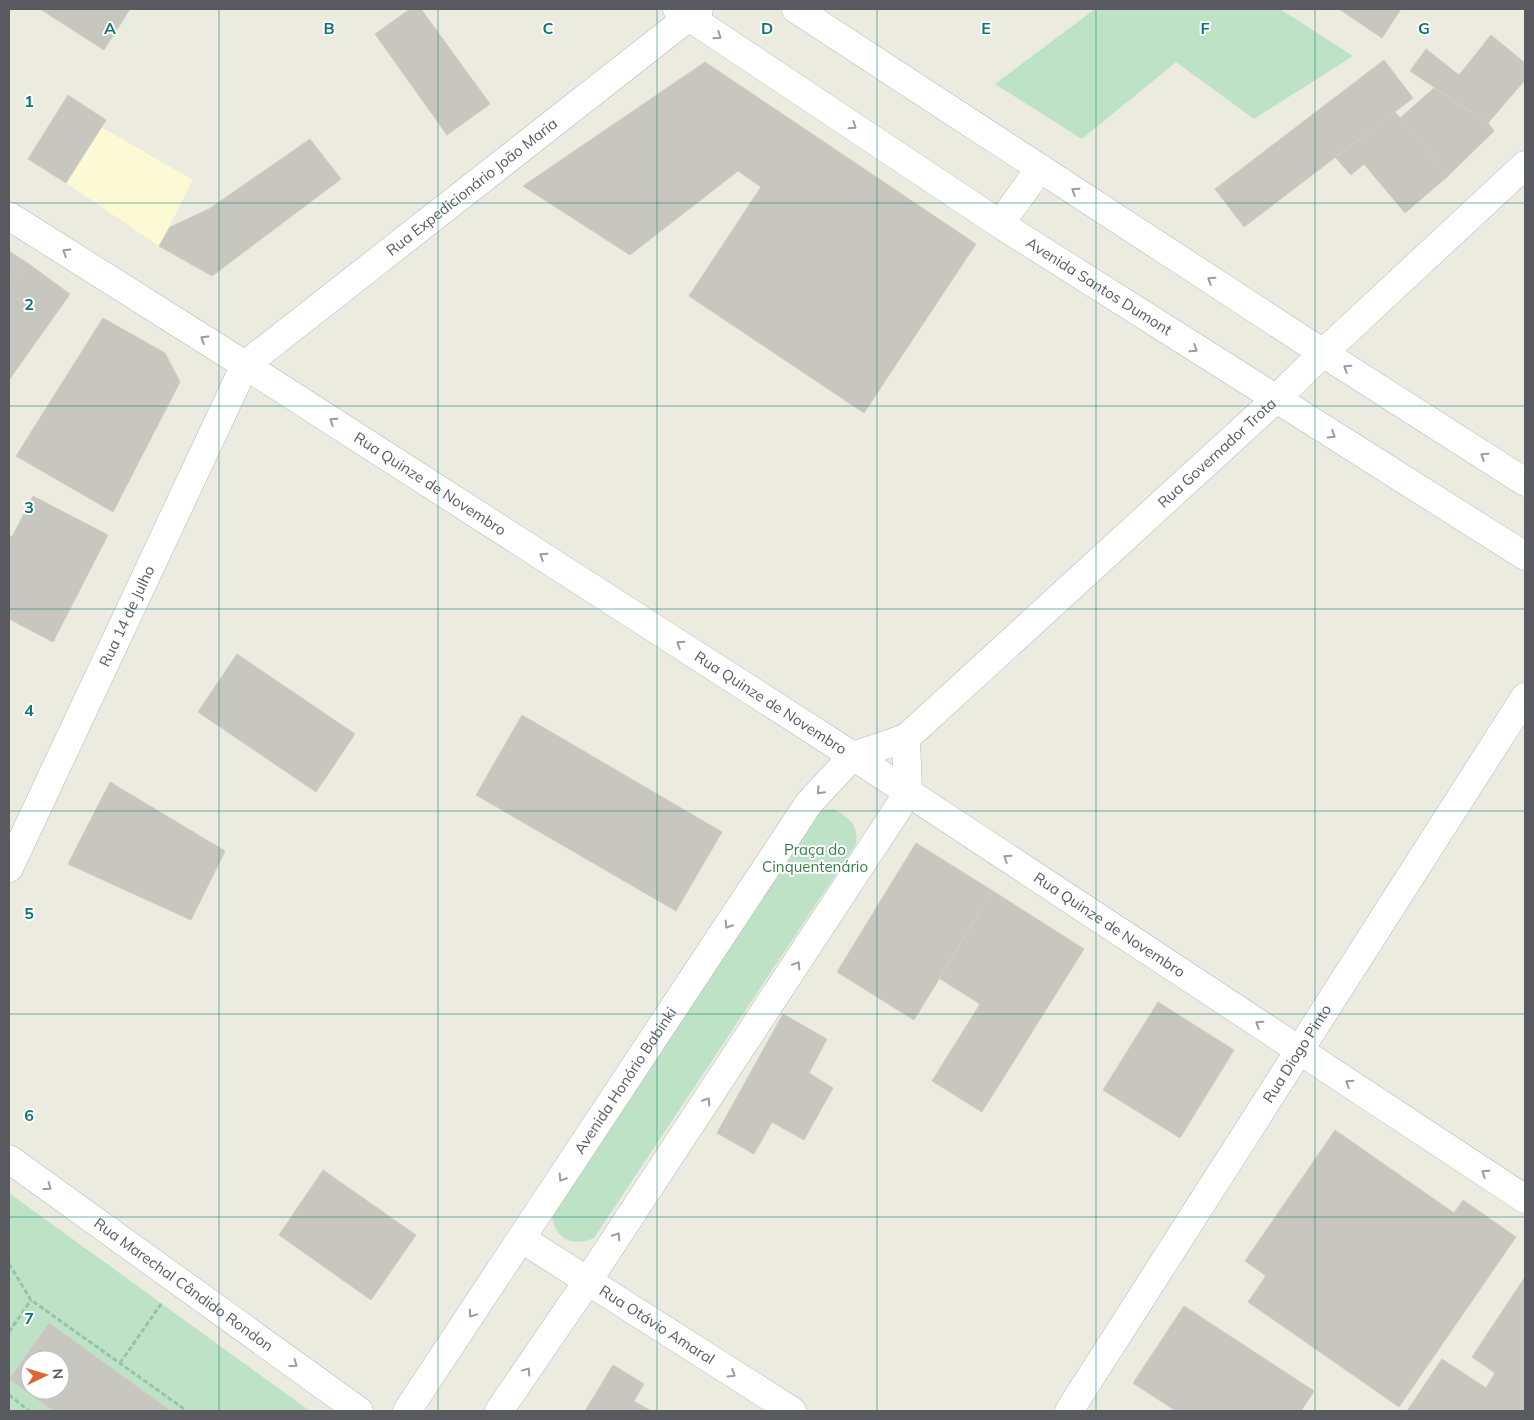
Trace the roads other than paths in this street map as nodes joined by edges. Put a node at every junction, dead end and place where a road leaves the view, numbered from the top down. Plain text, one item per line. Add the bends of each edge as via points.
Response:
1 (796, 9) edge
2 (689, 11) edge
3 (1525, 165) edge
4 (1040, 168) junction
5 (9, 216) edge
6 (1000, 224) junction
7 (1323, 353) junction
8 (245, 365) junction
9 (1276, 400) junction
10 (1525, 482) edge
11 (1525, 556) edge
12 (1525, 697) edge
13 (906, 738) junction
14 (853, 756) junction
15 (908, 793) junction
16 (9, 868) edge
17 (1300, 1051) junction
18 (9, 1158) edge
19 (1525, 1199) edge
20 (522, 1239) junction
21 (587, 1282) junction
22 (359, 1411) edge
23 (407, 1411) edge
24 (499, 1411) edge
25 (792, 1411) edge
26 (1068, 1411) edge

1 - 4 street
2 -> 6 street, Avenida Santos Dumont
2 - 8 street, Rua Expedicionário João Maria
3 - 7 street, Rua Governador Trota
4 - 6 street
7 -> 4 street
8 -> 5 street, Rua Quinze de Novembro
6 -> 9 street, Avenida Santos Dumont
7 - 9 street, Rua Governador Trota
10 -> 7 street
14 -> 8 street, Rua Quinze de Novembro
8 - 16 street, Rua 14 de Julho
9 -> 11 street, Avenida Santos Dumont
9 - 13 street, Rua Governador Trota
12 - 17 street, Rua Diogo Pinto
13 - 14 street, Rua Governador Trota
13 - 15 street
14 - 15 street, Rua Quinze de Novembro
14 -> 20 street, Avenida Honório Babinki via 809,803
17 -> 15 street, Rua Quinze de Novembro
21 -> 15 street
19 -> 17 street, Rua Quinze de Novembro
17 - 26 street, Rua Diogo Pinto
18 -> 22 street, Rua Marechal Cândido Rondon
20 - 21 street, Rua Otávio Amaral
20 -> 23 street, Avenida Honório Babinki
24 -> 21 street
21 -> 25 street, Rua Otávio Amaral

